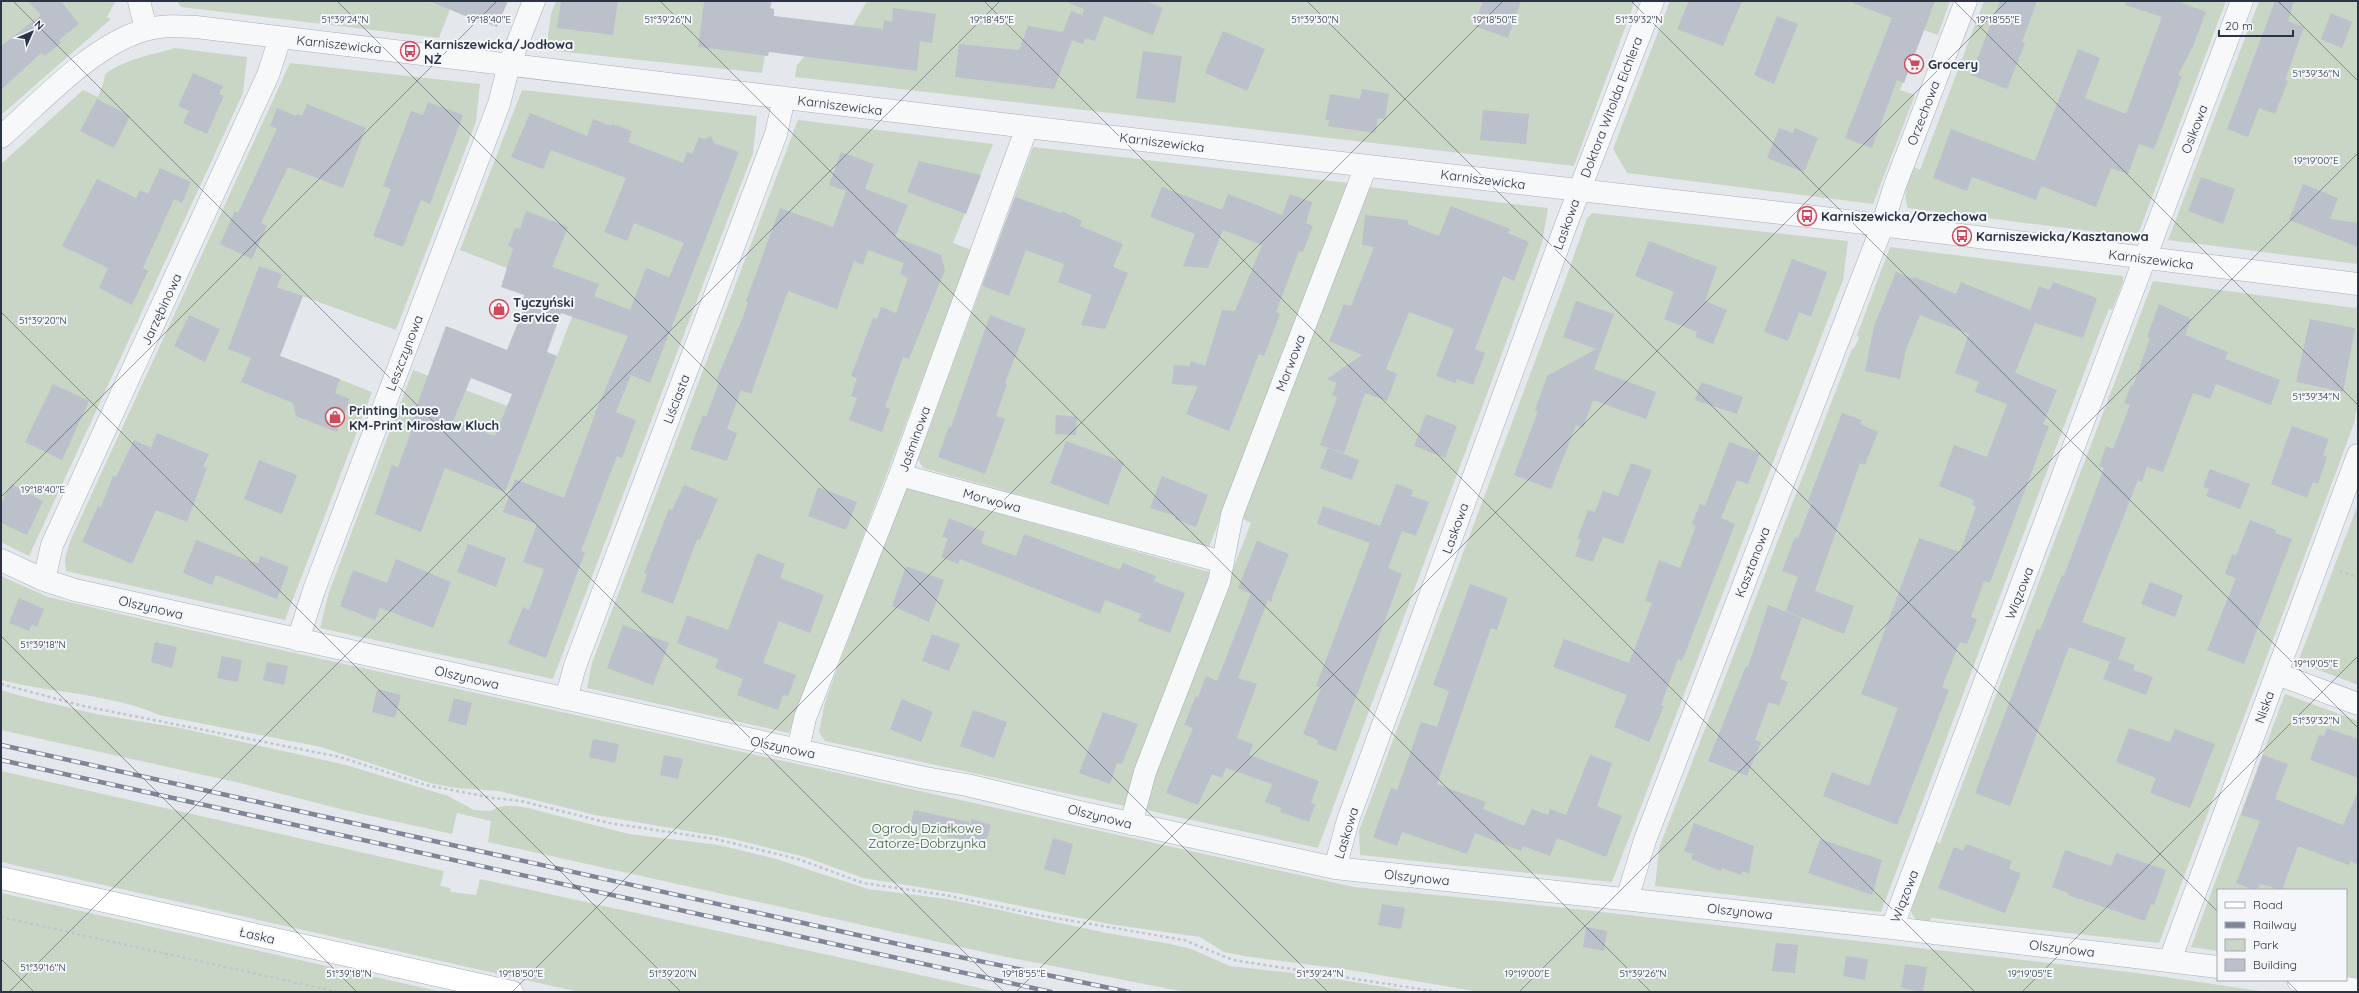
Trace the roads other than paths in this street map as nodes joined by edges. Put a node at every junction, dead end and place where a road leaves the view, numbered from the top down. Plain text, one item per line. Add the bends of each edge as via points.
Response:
1 (138, 1) edge
2 (534, 1) edge
3 (1653, 1) edge
4 (1966, 1) edge
5 (2242, 1) edge
6 (146, 29) junction
7 (280, 38) junction
8 (509, 65) junction
9 (784, 98) junction
10 (1028, 127) junction
11 (1, 137) edge
12 (1366, 166) junction
13 (1578, 190) junction
14 (1882, 227) junction
15 (2146, 258) junction
16 (2358, 284) edge
17 (2358, 455) edge
18 (900, 475) junction
19 (1, 560) edge
20 (1223, 562) junction
21 (44, 580) junction
22 (298, 640) junction
23 (2277, 674) junction
24 (566, 699) junction
25 (2358, 704) edge
26 (798, 750) junction
27 (1131, 824) junction
28 (1335, 868) junction
29 (1, 878) edge
30 (1627, 899) junction
31 (1892, 928) junction
32 (2170, 960) junction
33 (2217, 967) edge
34 (2304, 981) edge
35 (2358, 990) edge
36 (512, 992) edge

1 - 6 street
2 - 8 street, Leszczynowa
3 - 13 street, Doktora Witolda Eichlera
4 - 14 street, Orzechowa via 1894,188
5 - 15 street, Osikowa
6 - 7 street, Karniszewicka via 162,26 196,27
6 - 11 street, Karniszewicka via 104,48
7 - 8 street, Karniszewicka via 410,51
7 - 21 street, Jarzębinowa via 268,75 52,545
8 - 9 street, Karniszewicka
8 - 22 street, Leszczynowa via 499,104 314,590
9 - 10 street, Karniszewicka
9 - 24 street, Liściasta via 776,134 581,652
10 - 12 street, Karniszewicka
10 - 18 street, Jaśminowa
12 - 13 street, Karniszewicka
12 - 20 street, Morwowa via 1232,515
13 - 14 street, Karniszewicka
13 - 28 street, Laskowa via 1348,820
14 - 15 street, Karniszewicka
14 - 30 street, Kasztanowa via 1648,833
15 - 16 street, Karniszewicka
15 - 31 street, Wiązowa
17 - 23 street, Niska
18 - 20 street, Morwowa
18 - 26 street, Jaśminowa via 805,718
19 - 21 street, Olszynowa
20 - 27 street, Morwowa via 1220,582 1145,772
21 - 22 street, Olszynowa via 75,590
22 - 24 street, Olszynowa
23 - 25 street
23 - 32 street, Niska
24 - 26 street, Olszynowa
26 - 27 street, Olszynowa via 1018,796
27 - 28 street, Olszynowa
28 - 30 street, Olszynowa
29 - 36 main road, Łaska
30 - 31 street, Olszynowa
31 - 32 street, Olszynowa
32 - 33 street, Olszynowa
34 - 35 street

